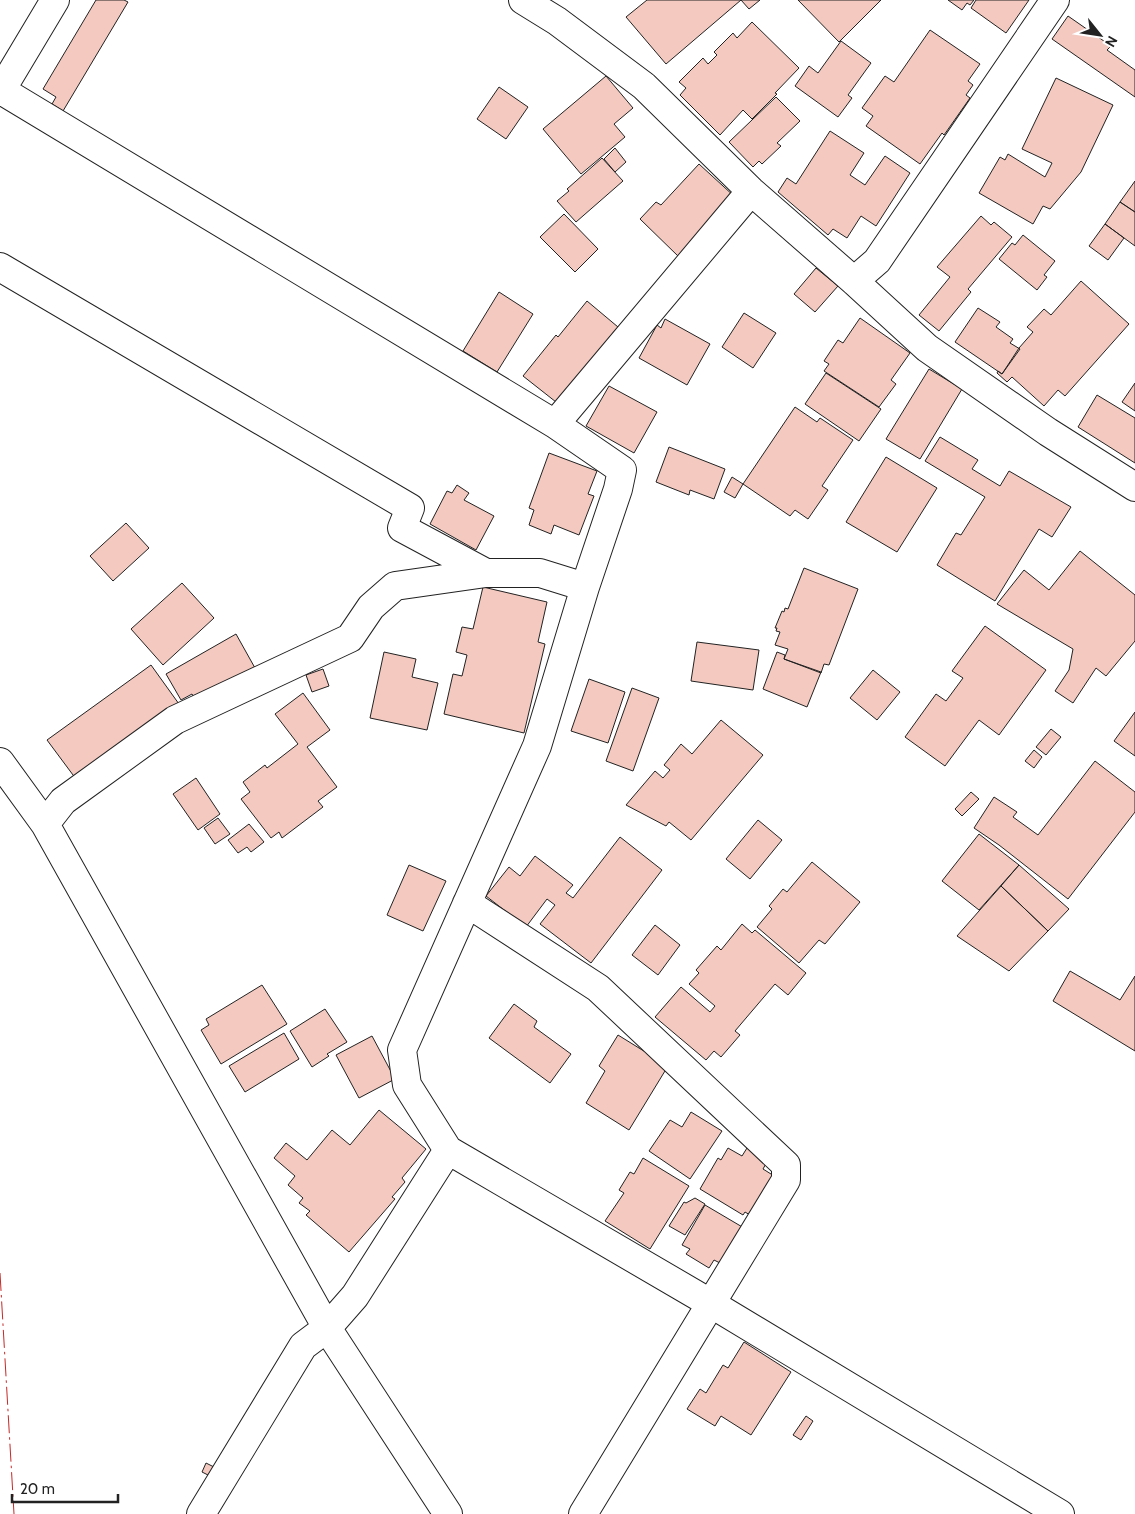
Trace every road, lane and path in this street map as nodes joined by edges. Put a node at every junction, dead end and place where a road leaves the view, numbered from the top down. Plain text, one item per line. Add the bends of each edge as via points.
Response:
1 (55, 0) edge
2 (522, 0) edge
3 (1055, 0) edge
4 (1, 91) edge
5 (751, 191) junction
6 (0, 267) edge
7 (854, 281) junction
8 (555, 424) junction
9 (1135, 487) edge
10 (486, 574) junction
11 (585, 587) junction
12 (0, 762) edge
13 (46, 824) junction
14 (467, 903) junction
15 (448, 1150) junction
16 (710, 1303) junction
17 (327, 1328) junction
18 (201, 1514) edge
19 (448, 1514) edge
20 (582, 1514) edge
21 (1060, 1514) edge

1 - 4 street
2 - 5 street via 558,21 644,86
3 - 7 street via 877,261
4 - 8 street
5 - 7 street
5 - 8 street
6 - 10 street via 410,508 402,528
7 - 9 street via 926,348
8 - 11 street via 622,470
10 - 11 street via 540,573
10 - 13 street via 395,586 371,608 350,638 175,720 63,801
11 - 14 street via 537,746
12 - 13 street
13 - 17 street
14 - 15 street via 402,1050 407,1084
14 - 16 street via 598,988 786,1166 786,1180
15 - 16 street
15 - 17 street via 355,1296
16 - 20 street
16 - 21 street
17 - 18 street via 303,1346
17 - 19 street

